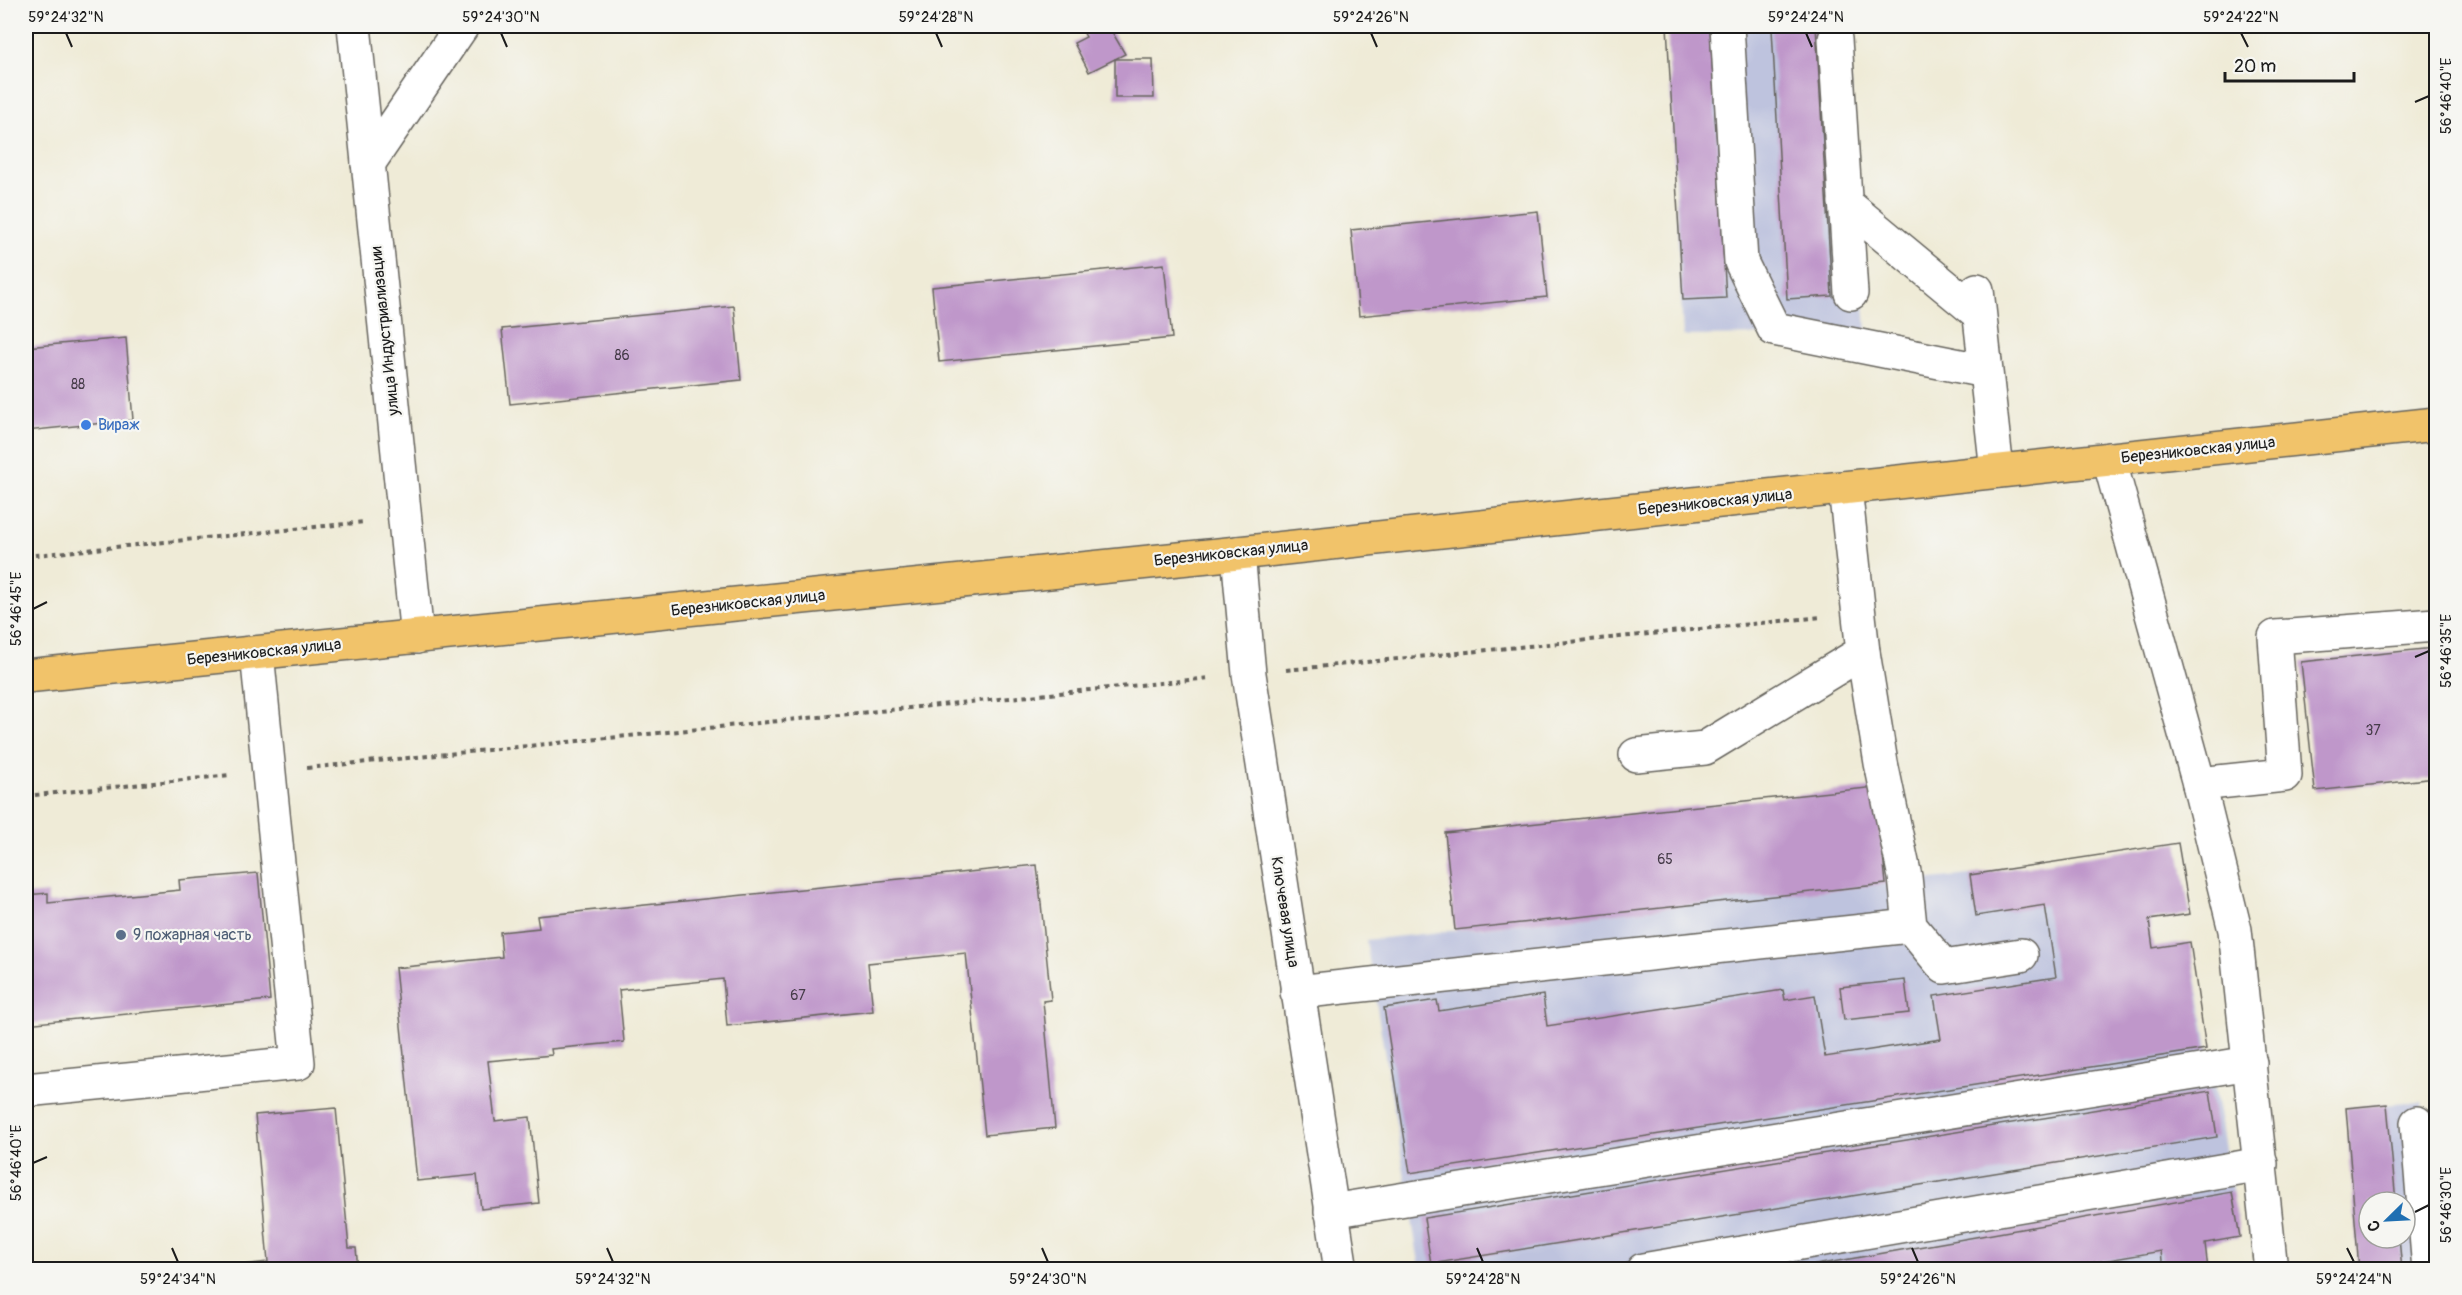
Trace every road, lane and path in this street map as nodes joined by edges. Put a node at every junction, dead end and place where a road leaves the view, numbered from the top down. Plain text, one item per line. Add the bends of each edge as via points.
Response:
1 (354, 26) edge
2 (462, 26) edge
3 (1728, 26) edge
4 (1835, 39) dead end
5 (368, 164) junction
6 (1845, 203) junction
7 (1851, 293) dead end
8 (1985, 371) junction
9 (2436, 424) edge
10 (2109, 459) junction
11 (1996, 471) junction
12 (1845, 488) junction
13 (405, 518) junction
14 (1238, 553) junction
15 (26, 556) edge
16 (1858, 613) junction
17 (2436, 625) edge
18 (417, 637) junction
19 (1863, 652) junction
20 (257, 653) junction
21 (1249, 674) junction
22 (26, 676) edge
23 (1636, 755) dead end
24 (268, 771) junction
25 (2199, 784) junction
26 (26, 796) edge
27 (1910, 926) junction
28 (2021, 955) dead end
29 (1297, 992) junction
30 (2250, 1063) junction
31 (26, 1090) edge
32 (2417, 1123) dead end
33 (2261, 1164) junction
34 (1331, 1211) junction
35 (1341, 1269) edge
36 (1643, 1269) edge
37 (2271, 1269) edge
38 (2429, 1269) edge

1 - 5 street, улица Индустриализации
2 - 5 street
3 - 8 street via 1741,262 1774,329
4 - 6 street
5 - 13 street, улица Индустриализации
6 - 7 street
6 - 8 street via 1978,302
8 - 11 street
9 - 10 main road, Березниковская улица
10 - 11 main road, Березниковская улица
10 - 25 street
11 - 12 main road, Березниковская улица
12 - 14 main road, Березниковская улица
12 - 16 street
13 - 15 path
13 - 18 street, улица Индустриализации
14 - 18 main road, Березниковская улица
14 - 21 street, Ключевая улица
16 - 19 street
16 - 21 path
17 - 25 street via 2275,637 2285,775
18 - 20 main road, Березниковская улица
19 - 23 street via 1705,748
19 - 27 street via 1905,877
20 - 22 main road, Березниковская улица
20 - 24 street
21 - 24 path
21 - 29 street, Ключевая улица
24 - 26 path
24 - 31 street via 298,1063
25 - 30 street via 2235,930
27 - 28 street via 1944,967
27 - 29 street
29 - 34 street, Ключевая улица
30 - 33 street
30 - 34 street
32 - 38 street
33 - 36 street
33 - 37 street
34 - 35 street, Ключевая улица

